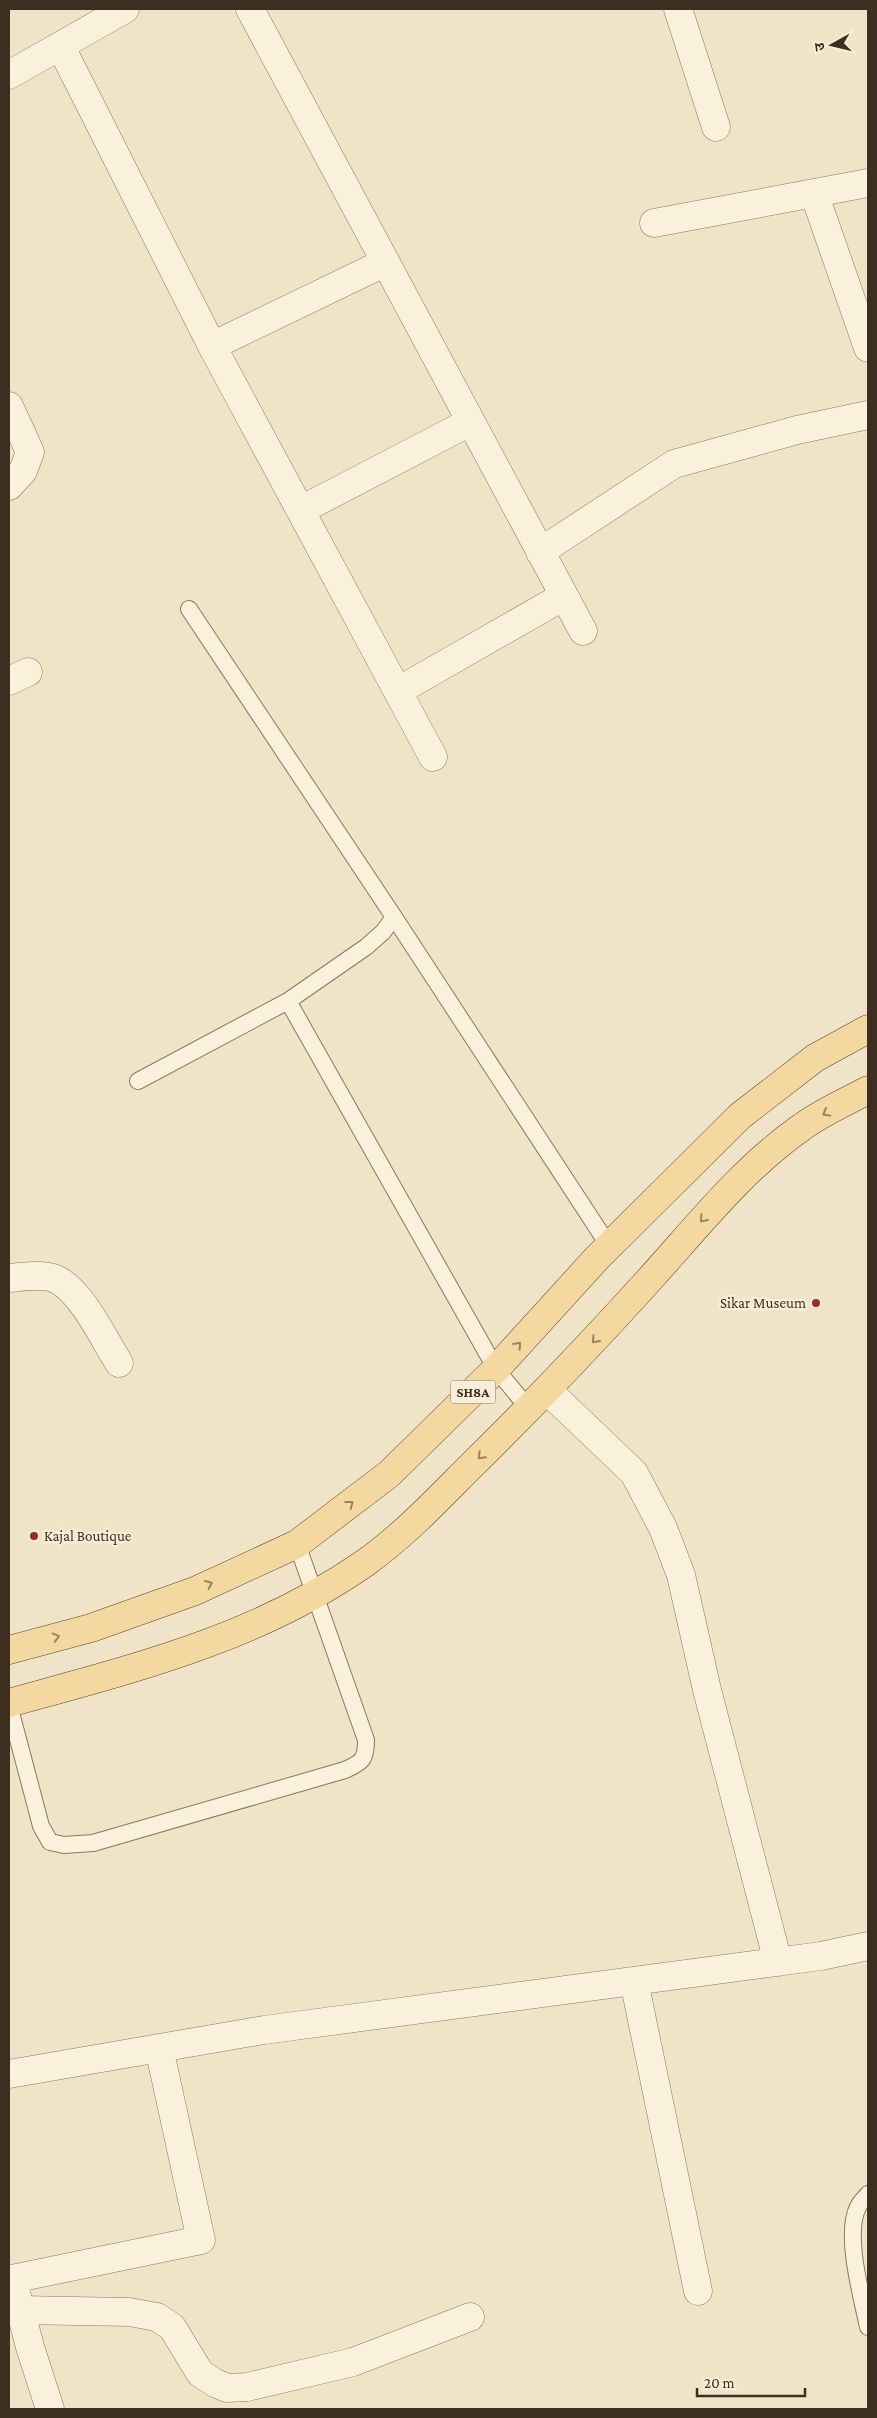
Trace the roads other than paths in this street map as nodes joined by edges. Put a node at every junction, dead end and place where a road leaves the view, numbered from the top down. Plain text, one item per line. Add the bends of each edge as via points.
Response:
1 (125, 9) edge
2 (250, 9) edge
3 (678, 9) edge
4 (61, 47) junction
5 (10, 69) edge
6 (716, 127) dead end
7 (868, 183) edge
8 (814, 193) junction
9 (654, 223) dead end
10 (384, 263) junction
11 (212, 346) junction
12 (868, 348) edge
13 (9, 406) edge
14 (868, 415) edge
15 (470, 422) junction
16 (9, 486) edge
17 (301, 510) junction
18 (540, 552) junction
19 (564, 596) junction
20 (189, 609) dead end
21 (583, 631) dead end
22 (398, 691) junction
23 (433, 757) dead end
24 (394, 917) junction
25 (288, 1001) junction
26 (868, 1029) edge
27 (138, 1081) dead end
28 (868, 1090) edge
29 (609, 1246) junction
30 (9, 1278) edge
31 (119, 1363) dead end
32 (496, 1369) junction
33 (538, 1399) junction
34 (297, 1544) junction
35 (315, 1596) junction
36 (9, 1650) edge
37 (9, 1704) edge
38 (868, 1946) edge
39 (778, 1962) junction
40 (634, 1981) junction
41 (158, 2048) junction
42 (9, 2074) edge
43 (868, 2194) edge
44 (10, 2273) edge
45 (698, 2292) dead end
46 (20, 2310) junction
47 (470, 2317) dead end
48 (868, 2327) edge
49 (50, 2409) edge

1 - 4 street
2 - 10 street
3 - 6 street
4 - 5 street
4 - 11 street
7 - 8 street
8 - 9 street
8 - 12 street
10 - 11 street
10 - 15 street
11 - 17 street
13 - 16 street via 30,452 23,471
14 - 18 street via 797,430 674,464
15 - 17 street
15 - 18 street
17 - 22 street
18 - 19 street
19 - 21 street
19 - 22 street
20 - 24 lane
22 - 23 street
24 - 25 lane via 366,947
24 - 29 lane
25 - 27 lane
25 - 32 lane
26 - 29 main road, SH8A via 815,1058 740,1116
28 -> 33 main road via 802,1126 754,1166
32 -> 29 main road, SH8A
30 - 31 street via 34,1276 57,1279 78,1297
32 - 33 lane
34 -> 32 main road, SH8A via 389,1474
33 -> 35 main road via 418,1519 367,1562
33 - 39 street via 634,1474 664,1528 682,1575 707,1690
34 - 35 lane
36 -> 34 main road, SH8A via 91,1628 195,1591
35 - 37 main road via 219,1640 143,1666
35 - 37 lane via 366,1740 363,1759 345,1770 93,1843 64,1845 50,1842 41,1826
38 - 39 street
39 - 40 street
40 - 41 street via 264,2030
40 - 45 street
41 - 42 street
41 - 44 street via 201,2240
43 - 48 lane via 858,2207 852,2233
44 - 46 street
46 - 47 street via 129,2312 157,2317 172,2327 200,2373 227,2388 247,2387 352,2362
46 - 49 street

